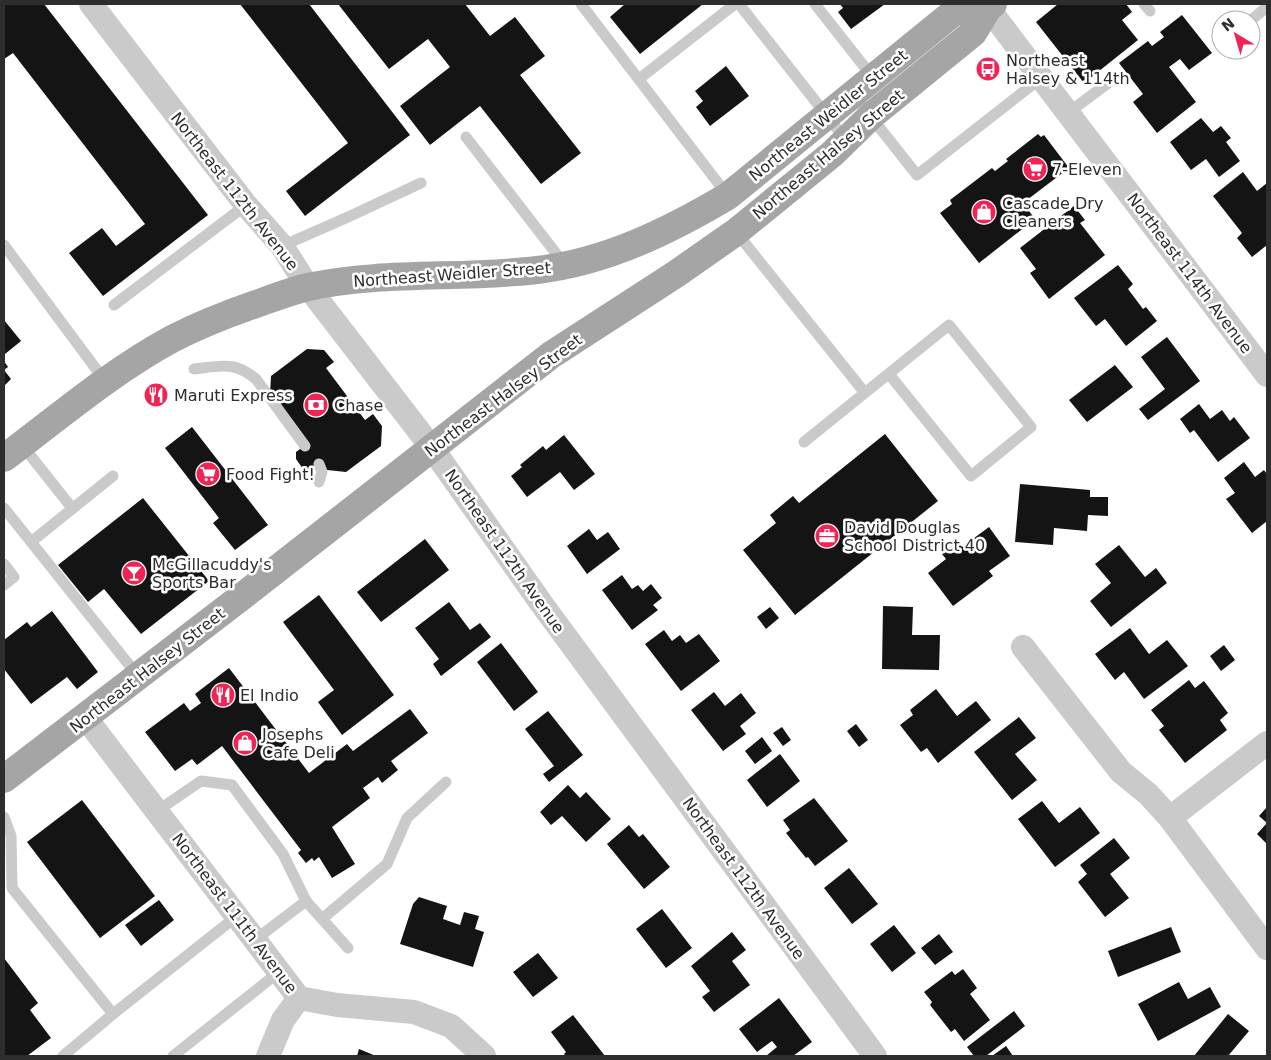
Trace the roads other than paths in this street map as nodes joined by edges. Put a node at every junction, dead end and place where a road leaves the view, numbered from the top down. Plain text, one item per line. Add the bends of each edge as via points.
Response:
1 (91, 4) edge
2 (581, 4) edge
3 (737, 4) edge
4 (815, 4) edge
5 (989, 5) edge
6 (1041, 78) junction
7 (639, 80) junction
8 (1112, 80) dead end
9 (874, 94) junction
10 (1068, 113) junction
11 (826, 115) junction
12 (466, 137) dead end
13 (846, 140) junction
14 (421, 182) dead end
15 (728, 196) junction
16 (246, 205) junction
17 (736, 232) junction
18 (4, 245) edge
19 (282, 246) junction
20 (564, 265) junction
21 (308, 287) junction
22 (114, 305) dead end
23 (194, 369) dead end
24 (889, 374) junction
25 (1267, 376) edge
26 (105, 381) junction
27 (865, 393) junction
28 (804, 442) dead end
29 (305, 446) dead end
30 (432, 448) junction
31 (13, 452) edge
32 (319, 464) dead end
33 (113, 476) dead end
34 (319, 482) dead end
35 (4, 508) edge
36 (72, 508) junction
37 (31, 542) junction
38 (4, 564) edge
39 (4, 586) edge
40 (1023, 647) dead end
41 (138, 676) junction
42 (85, 717) junction
43 (1267, 743) edge
44 (4, 779) edge
45 (446, 782) dead end
46 (157, 811) junction
47 (4, 816) edge
48 (1170, 818) junction
49 (8, 888) edge
50 (306, 902) junction
51 (237, 916) junction
52 (322, 919) junction
53 (255, 940) junction
54 (348, 948) dead end
55 (1267, 948) edge
56 (279, 972) junction
57 (299, 998) junction
58 (113, 1014) junction
59 (63, 1056) edge
60 (173, 1056) edge
61 (268, 1056) edge
62 (484, 1056) edge
63 (875, 1056) edge

1 - 16 street, Northeast 112th Avenue
2 - 7 lane
3 - 7 lane
3 - 11 lane
4 - 9 lane
5 - 6 street, Northeast 114th Avenue
5 - 9 main road, Northeast Weidler Street via 954,12
6 - 9 lane via 917,175
6 - 10 street, Northeast 114th Avenue
7 - 15 lane
8 - 10 lane
9 - 11 main road, Northeast Weidler Street
9 - 13 main road, Northeast Halsey Street
10 - 25 street, Northeast 114th Avenue
11 - 13 lane
11 - 15 main road, Northeast Weidler Street
12 - 20 lane
13 - 17 main road, Northeast Halsey Street
14 - 19 lane
15 - 20 main road, Northeast Weidler Street via 690,219 630,246
16 - 19 street, Northeast 112th Avenue
16 - 22 lane
17 - 27 lane
17 - 30 main road, Northeast Halsey Street via 551,355
18 - 26 lane
19 - 21 street, Northeast 112th Avenue
20 - 21 main road, Northeast Weidler Street via 539,270 372,279
21 - 26 main road, Northeast Weidler Street via 198,326
21 - 30 street, Northeast 112th Avenue
23 - 29 lane via 231,366 246,370
24 - 24 lane via 949,325 1031,427 971,476
24 - 27 lane
26 - 31 main road, Northeast Weidler Street
27 - 28 lane
30 - 41 main road, Northeast Halsey Street
30 - 63 street, Northeast 112th Avenue via 541,603
31 - 36 lane
32 - 34 lane via 322,472
33 - 36 lane
35 - 37 lane
36 - 37 lane
37 - 41 lane
38 - 39 lane via 14,577
40 - 48 street via 1121,772
41 - 42 main road, Northeast Halsey Street
42 - 44 main road, Northeast Halsey Street
42 - 46 street, Northeast 111th Avenue
43 - 48 street
45 - 52 lane via 407,818 387,864
46 - 50 lane via 201,781 232,785 283,854
46 - 51 street, Northeast 111th Avenue
47 - 49 lane via 11,836
48 - 55 street
49 - 58 lane
50 - 52 lane
50 - 53 lane
51 - 53 street, Northeast 111th Avenue
51 - 58 lane
52 - 54 lane
53 - 56 street, Northeast 111th Avenue
56 - 57 street, Northeast 111th Avenue
56 - 60 lane
57 - 61 street via 283,1020
57 - 62 street, Northeast 111th Avenue via 414,1012 451,1026
58 - 59 lane

